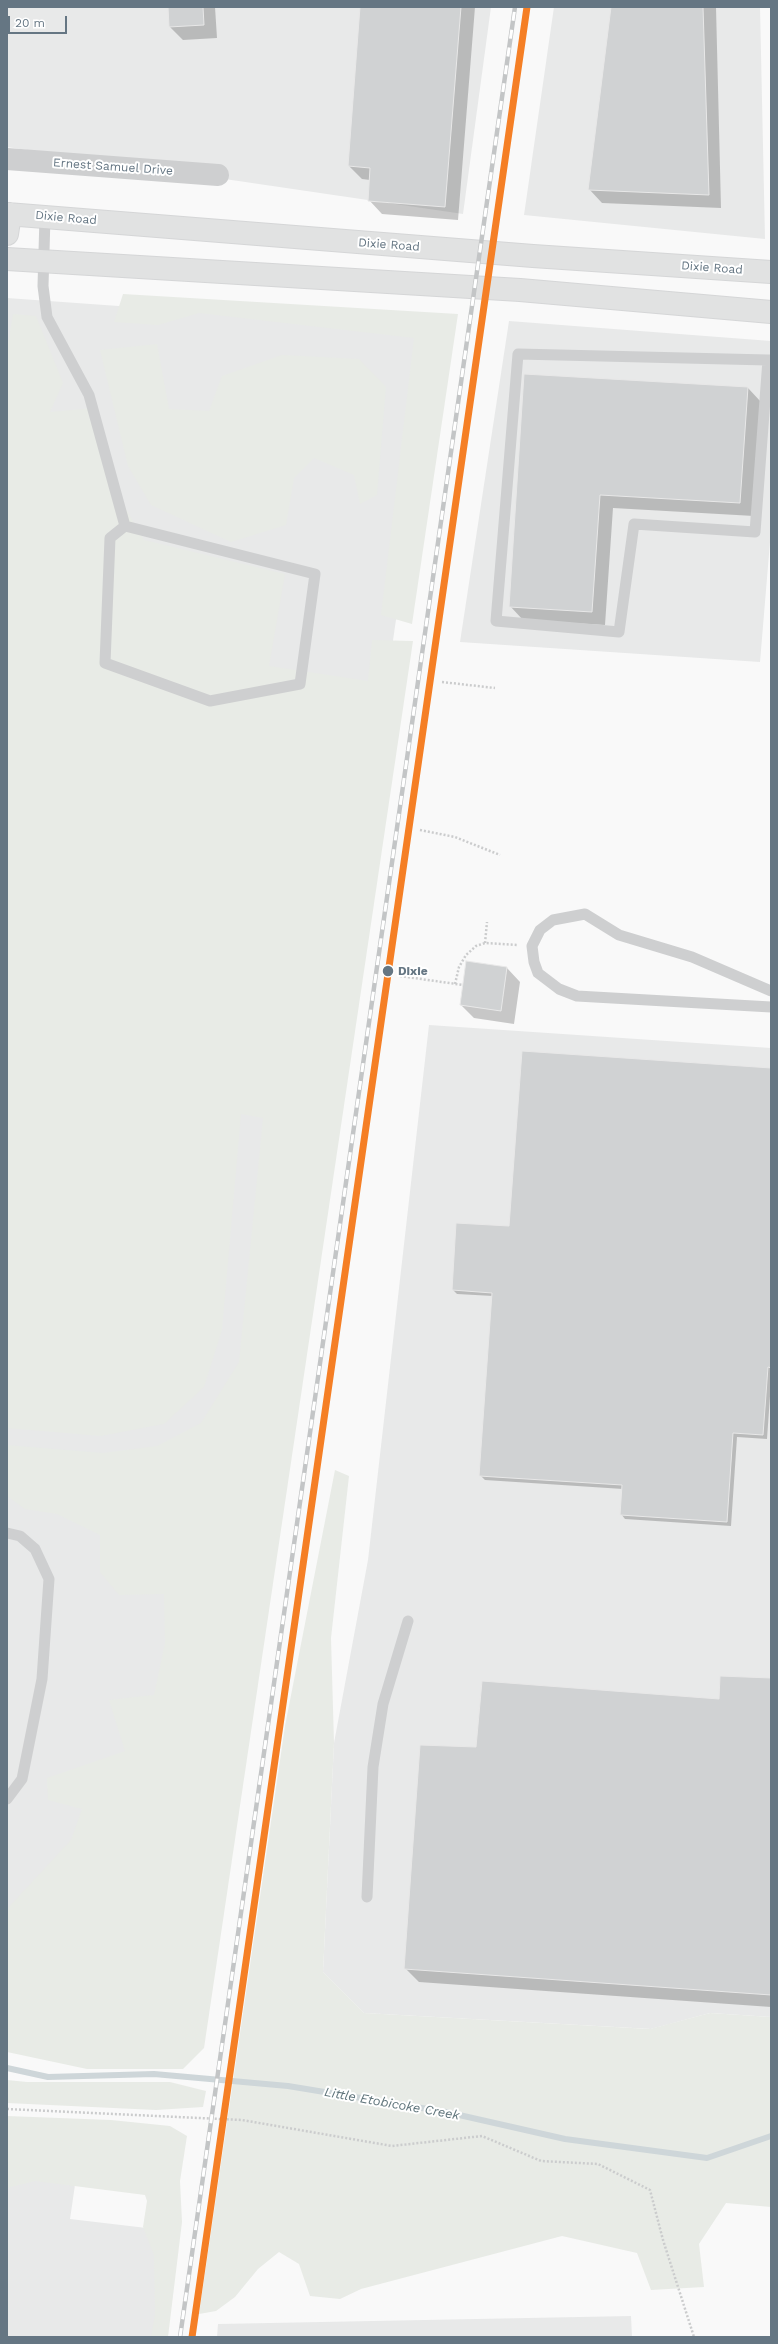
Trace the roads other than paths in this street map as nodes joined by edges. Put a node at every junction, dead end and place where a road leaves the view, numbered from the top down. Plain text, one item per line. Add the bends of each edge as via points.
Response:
1 (7, 159) edge
2 (218, 175) dead end
3 (45, 217) junction
4 (8, 221) edge
5 (7, 258) edge
6 (43, 261) junction
7 (771, 272) edge
8 (771, 312) edge
9 (769, 360) edge
10 (125, 526) junction
11 (771, 991) edge
12 (771, 1007) edge
13 (7, 1534) edge
14 (408, 1621) dead end
15 (7, 1800) edge
16 (368, 1897) dead end

1 - 2 street, Ernest Samuel Drive
3 - 4 main road, Dixie Road
3 - 6 lane
3 - 7 main road, Dixie Road via 533,256
5 - 6 main road
6 - 8 main road via 520,290
6 - 10 lane via 47,317 89,395
9 - 9 lane via 755,532 634,524 620,632 496,621 518,354
10 - 10 lane via 315,574 300,684 210,701 105,663 110,538
11 - 12 lane via 692,957 619,935 585,914 553,920 540,930 532,946 538,973 559,989 577,996
13 - 15 lane via 20,1536 36,1549 49,1579 42,1679 22,1779
14 - 16 lane via 383,1704 373,1767

